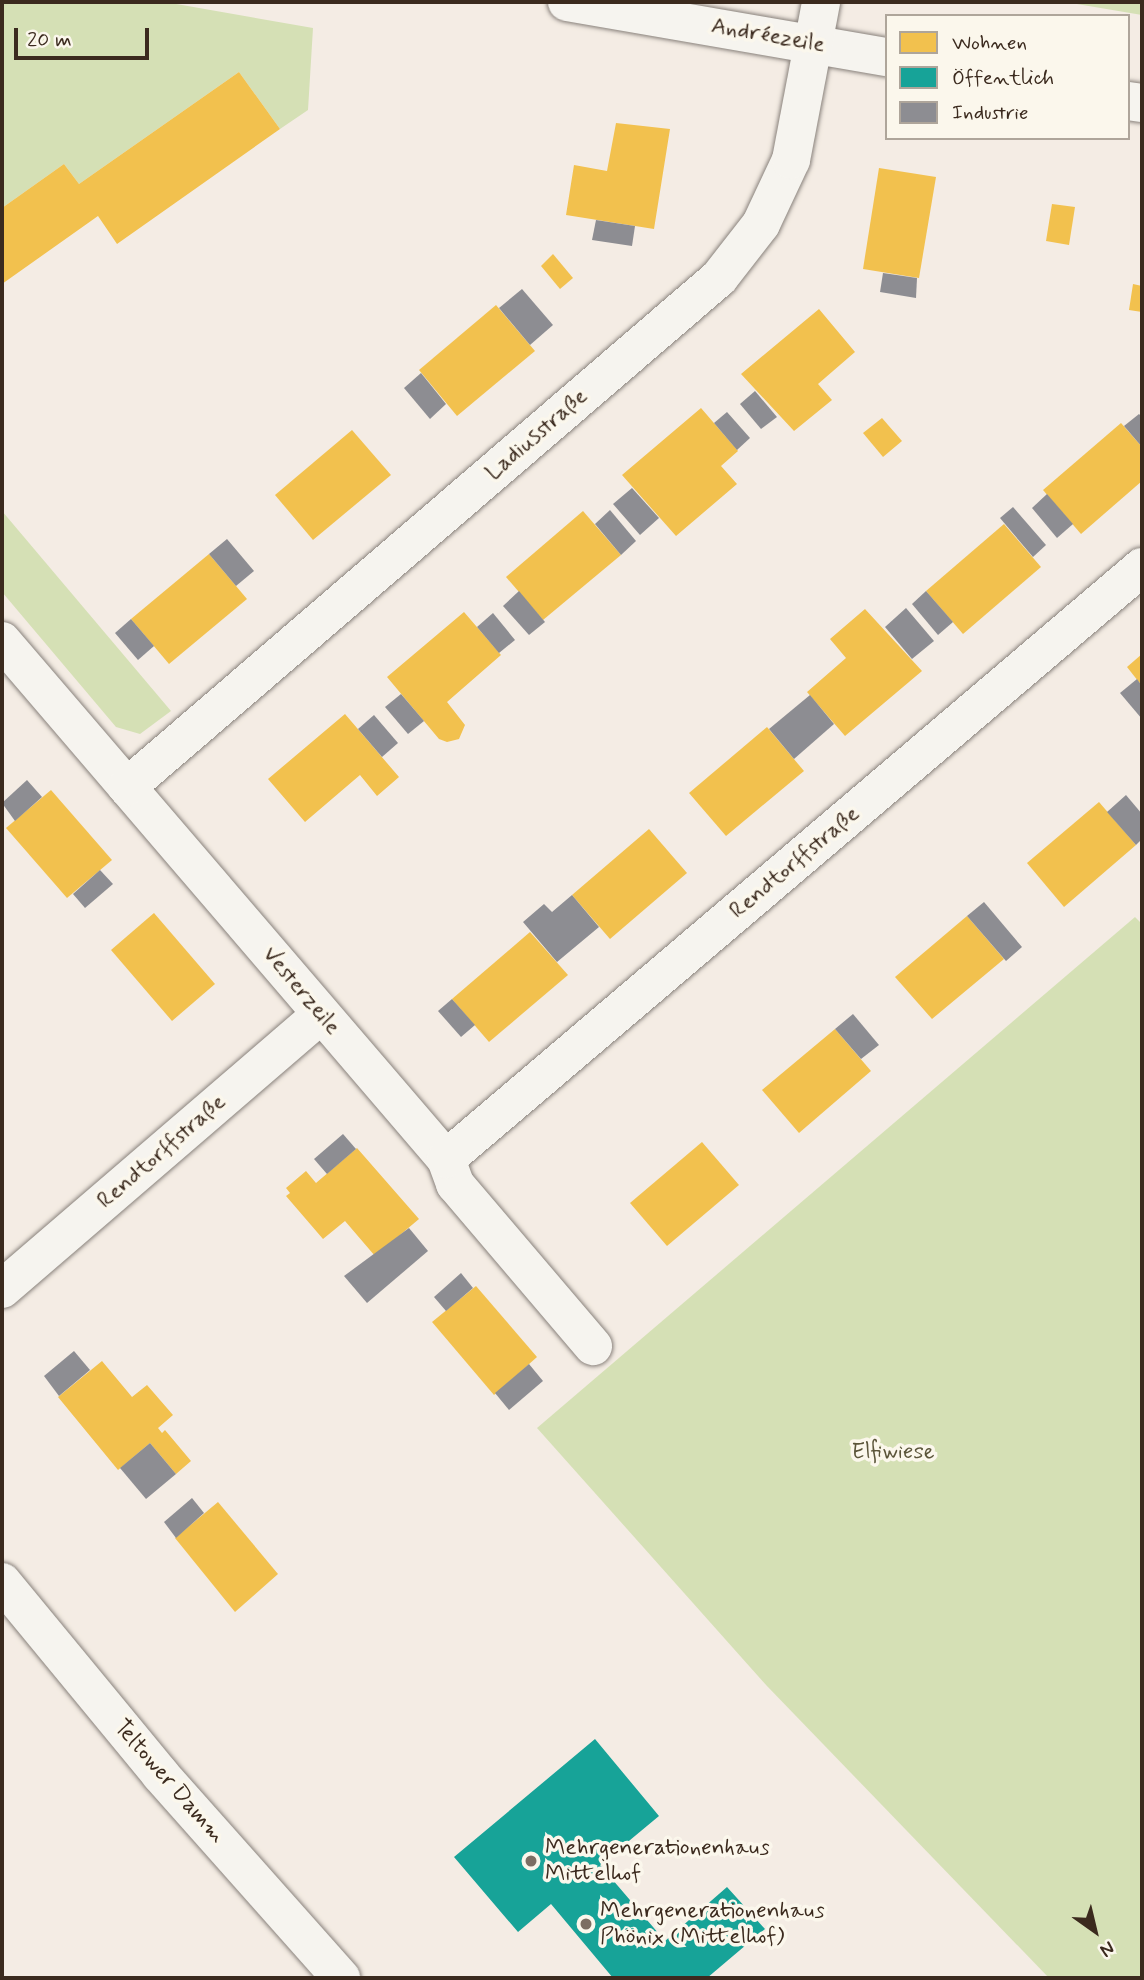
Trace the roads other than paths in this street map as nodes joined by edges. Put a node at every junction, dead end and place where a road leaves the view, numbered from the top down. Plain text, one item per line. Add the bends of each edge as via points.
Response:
1 (567, 2) edge
2 (821, 2) edge
3 (813, 43) junction
4 (885, 57) edge
5 (1142, 567) edge
6 (2, 641) edge
7 (127, 787) junction
8 (321, 1015) junction
9 (446, 1159) junction
10 (2, 1289) edge
11 (593, 1346) dead end
12 (2, 1583) edge
13 (341, 1978) edge

1 - 3 street, Andréezeile
2 - 3 street, Ladiusstraße
3 - 4 street, Andréezeile
3 - 7 street, Ladiusstraße via 791,160 761,224 719,278
5 - 9 street, Rendtorffstraße
6 - 7 street, Vesterzeile
7 - 8 street, Vesterzeile
8 - 9 street, Vesterzeile
8 - 10 street, Rendtorffstraße
9 - 11 street, Vesterzeile via 455,1184
12 - 13 street, Teltower Damm via 153,1765

